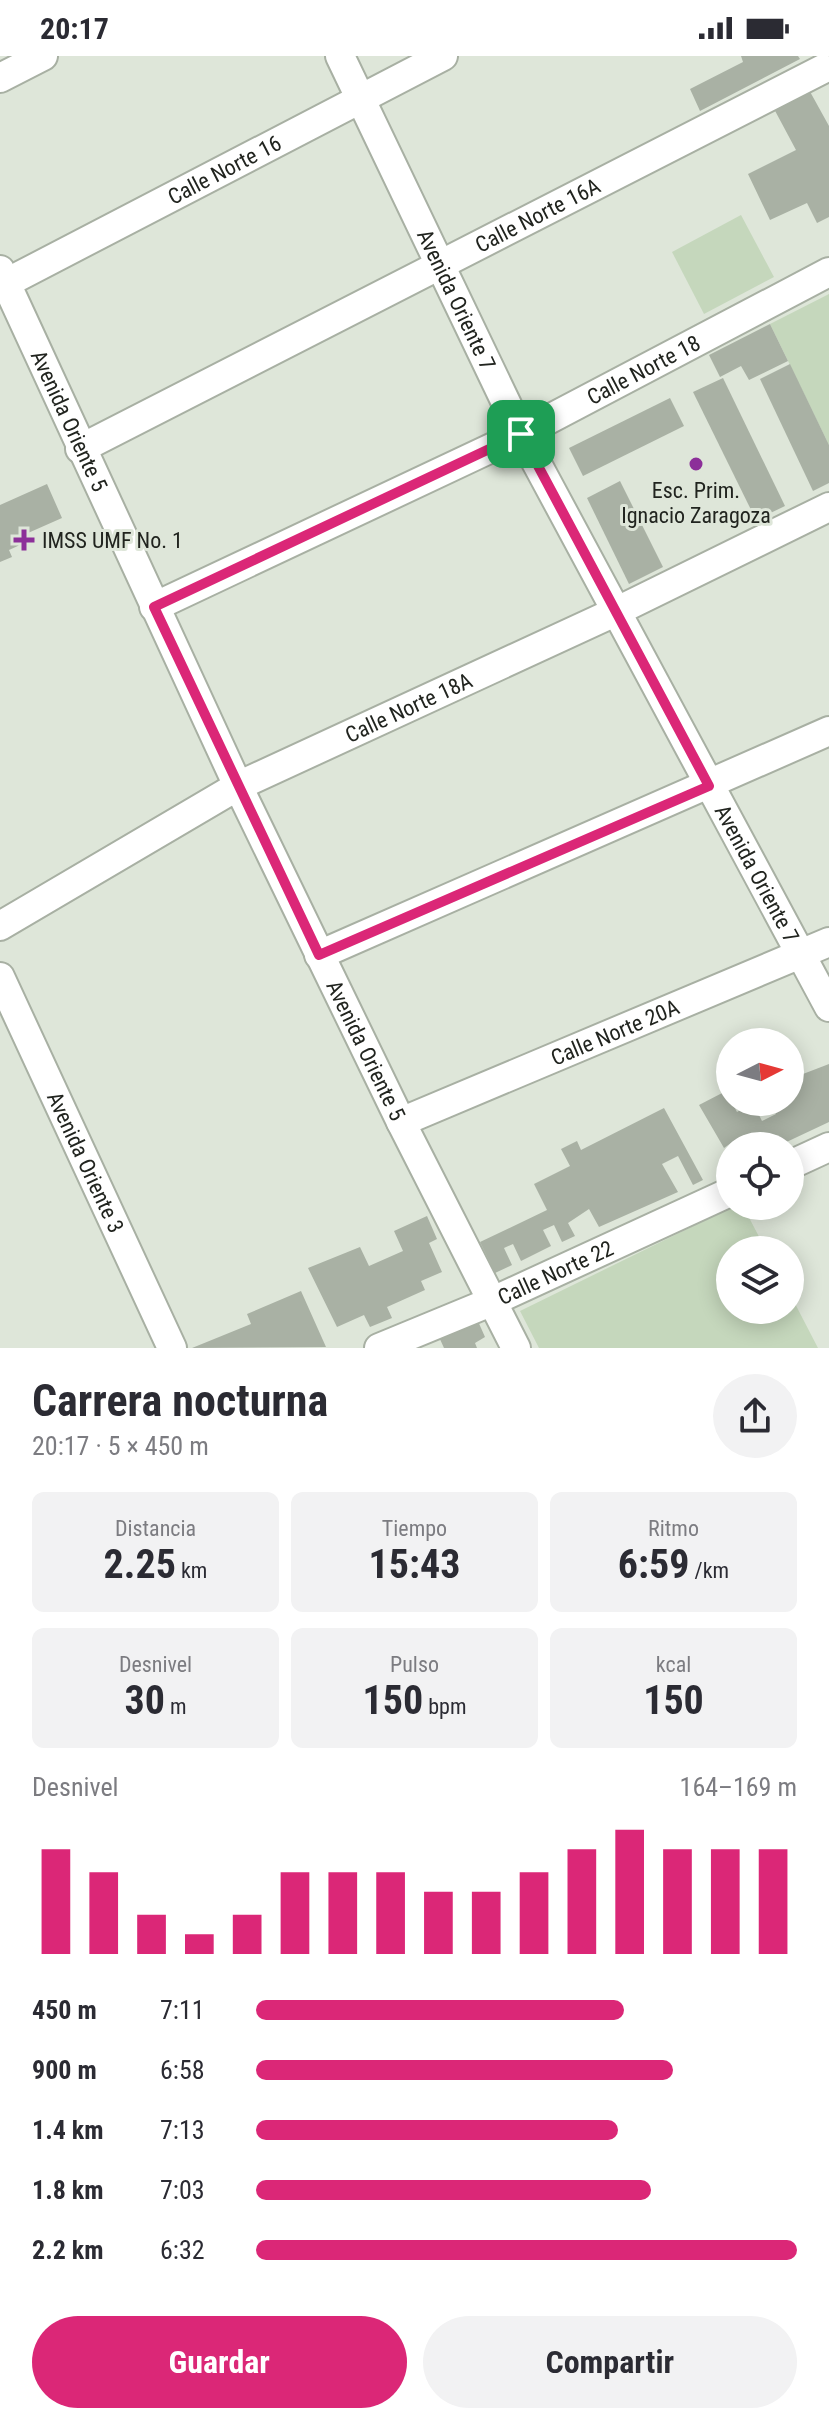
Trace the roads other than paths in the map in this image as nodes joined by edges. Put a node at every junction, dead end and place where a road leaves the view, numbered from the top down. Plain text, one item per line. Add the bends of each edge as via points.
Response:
1 (43, 56) edge
2 (340, 56) edge
3 (443, 56) edge
4 (823, 69) edge
5 (0, 78) edge
6 (361, 98) junction
7 (438, 265) junction
8 (829, 272) edge
9 (3, 276) edge
10 (521, 434) junction
11 (80, 449) junction
12 (829, 507) edge
13 (154, 607) junction
14 (615, 612) junction
15 (829, 731) edge
16 (238, 786) junction
17 (709, 786) junction
18 (0, 926) edge
19 (829, 942) edge
20 (801, 954) junction
21 (319, 955) junction
22 (0, 977) edge
23 (829, 1007) edge
24 (401, 1122) junction
25 (829, 1147) edge
26 (804, 1159) edge
27 (716, 1198) edge
28 (493, 1301) junction
29 (172, 1348) edge
30 (379, 1348) edge
31 (516, 1348) edge

1 - 5 street
2 - 6 street, Avenida Oriente 7
3 - 6 street, Calle Norte 16
4 - 7 street, Calle Norte 16A
6 - 7 street, Avenida Oriente 7
6 - 9 street, Calle Norte 16
7 - 10 street, Avenida Oriente 7
7 - 11 street, Calle Norte 16A
8 - 10 street, Calle Norte 18
9 - 11 street, Avenida Oriente 5
10 - 13 street, Calle Norte 18
10 - 14 street, Avenida Oriente 7
11 - 13 street, Avenida Oriente 5
12 - 14 street, Calle Norte 18A
13 - 16 street, Avenida Oriente 5
14 - 16 street, Calle Norte 18A
14 - 17 street, Avenida Oriente 7
15 - 17 street
16 - 18 street, Calle Norte 18A
16 - 21 street, Avenida Oriente 5
17 - 20 street, Avenida Oriente 7
17 - 21 street
19 - 20 street, Calle Norte 20A
20 - 23 street, Avenida Oriente 7
20 - 24 street, Calle Norte 20A
21 - 24 street, Avenida Oriente 5
22 - 29 street, Avenida Oriente 3
24 - 28 street, Avenida Oriente 5
25 - 26 street
27 - 28 street, Calle Norte 22
28 - 30 street, Calle Norte 22
28 - 31 street, Avenida Oriente 5

